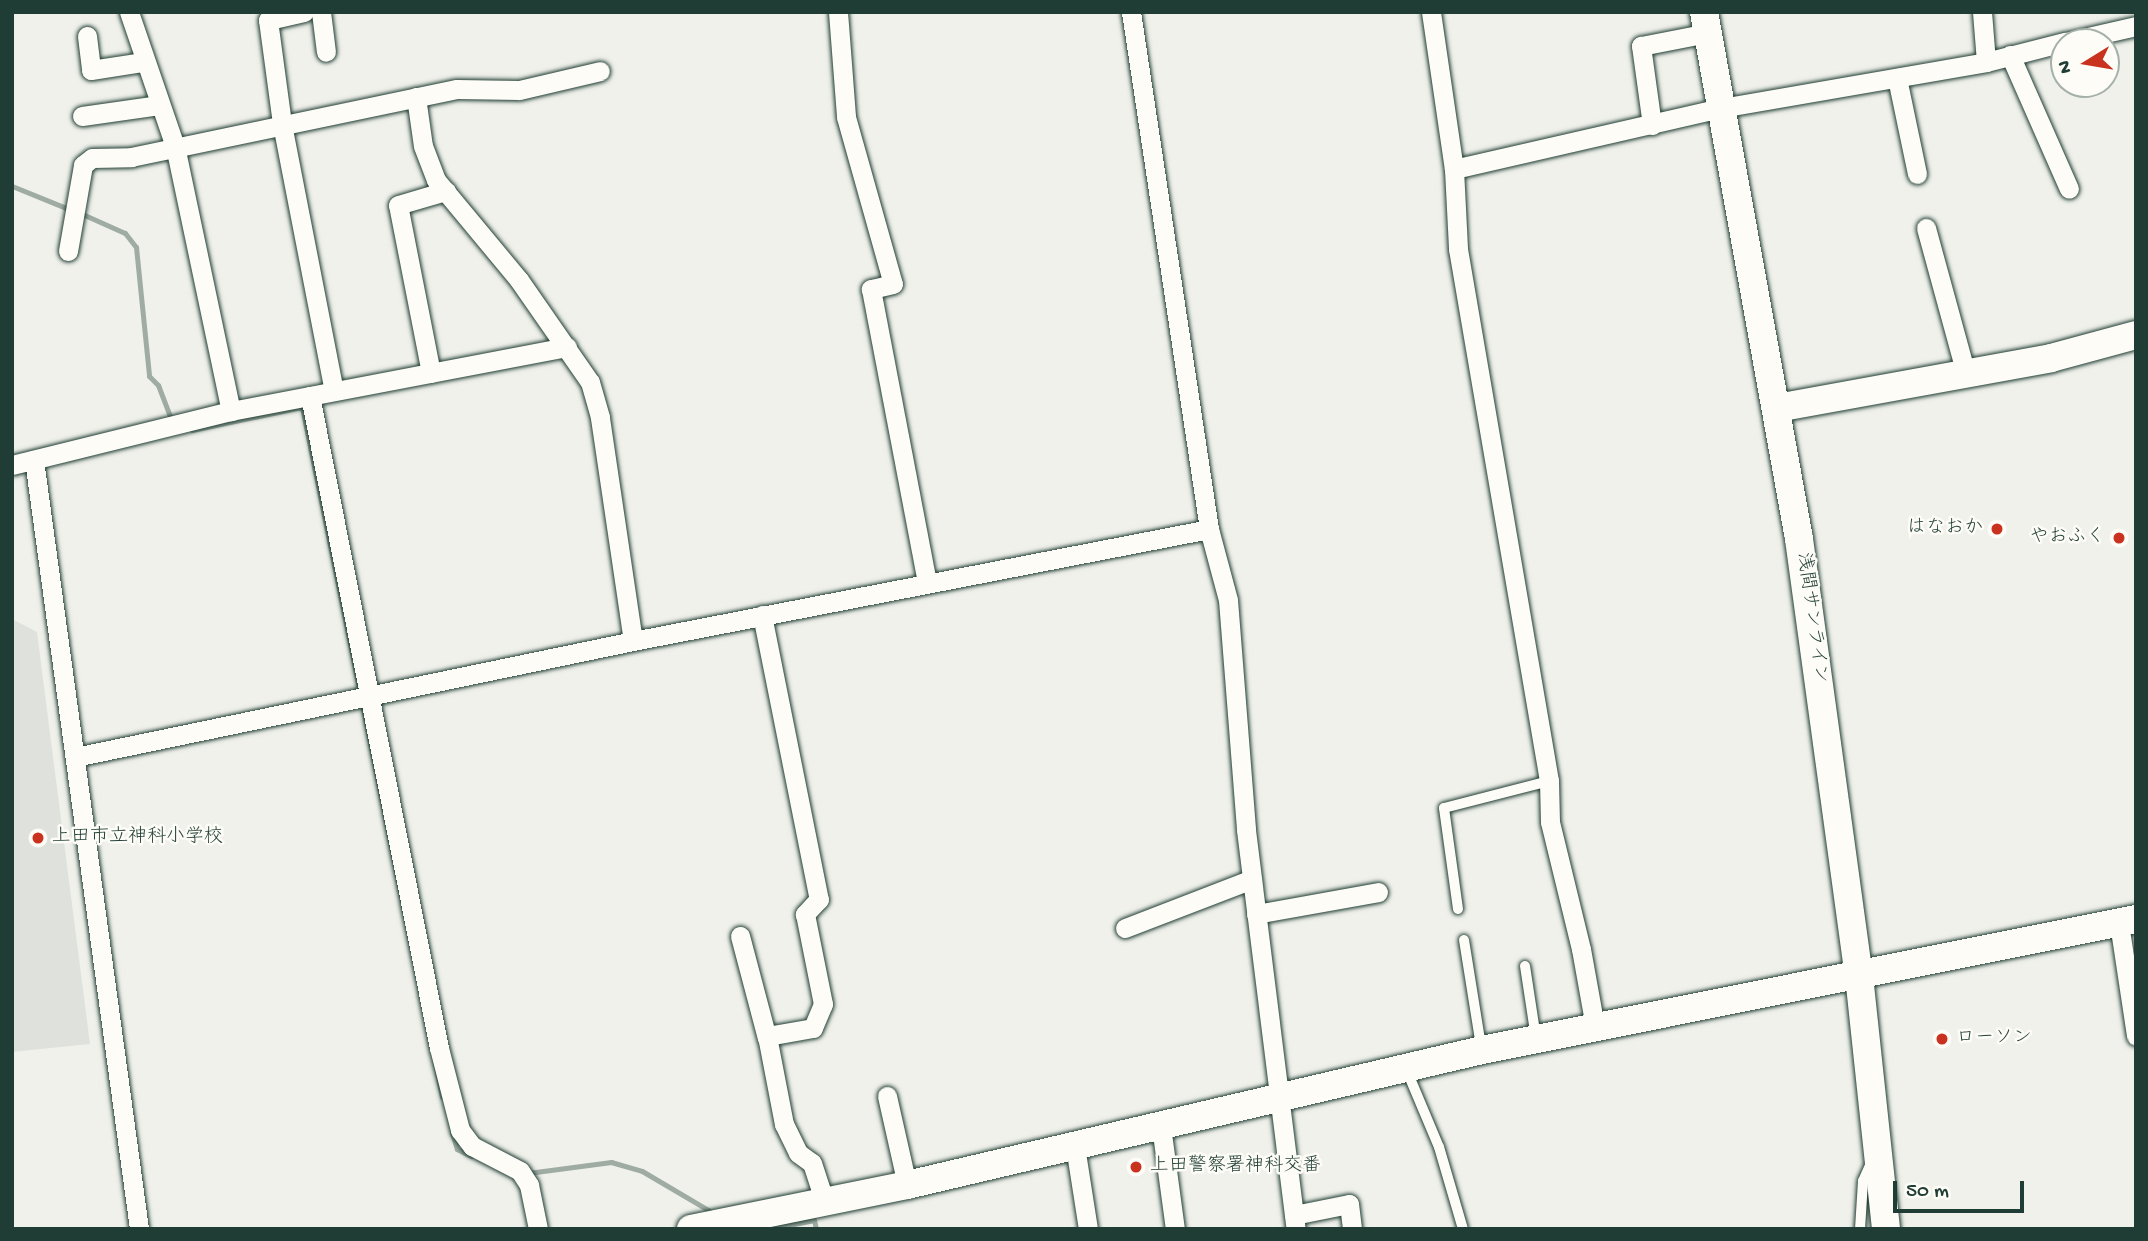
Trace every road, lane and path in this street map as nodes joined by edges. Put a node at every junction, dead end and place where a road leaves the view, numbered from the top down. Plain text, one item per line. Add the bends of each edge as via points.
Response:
1 (129, 12) edge
2 (304, 12) edge
3 (321, 12) edge
4 (838, 12) edge
5 (1131, 12) edge
6 (1431, 12) edge
7 (1982, 12) edge
8 (1706, 23) edge
9 (87, 36) dead end
10 (2050, 46) edge
11 (326, 52) dead end
12 (2010, 55) junction
13 (143, 62) junction
14 (1986, 62) junction
15 (600, 71) dead end
16 (1897, 78) junction
17 (416, 97) junction
18 (159, 105) junction
19 (1721, 108) junction
20 (82, 116) dead end
21 (282, 124) junction
22 (1652, 125) junction
23 (174, 146) junction
24 (1454, 169) junction
25 (1917, 174) dead end
26 (2069, 189) dead end
27 (446, 191) junction
28 (1926, 228) dead end
29 (68, 251) dead end
30 (2136, 335) edge
31 (567, 346) junction
32 (431, 373) junction
33 (1966, 374) junction
34 (334, 391) junction
35 (310, 396) junction
36 (1777, 408) junction
37 (231, 411) junction
38 (34, 460) junction
39 (12, 465) edge
40 (1209, 528) junction
41 (927, 583) junction
42 (762, 615) junction
43 (633, 641) junction
44 (366, 694) junction
45 (75, 757) junction
46 (1549, 781) junction
47 (1252, 879) junction
48 (1378, 892) dead end
49 (1458, 909) dead end
50 (1256, 914) junction
51 (2127, 921) edge
52 (1125, 928) dead end
53 (740, 936) dead end
54 (1464, 940) dead end
55 (1525, 966) dead end
56 (1859, 976) junction
57 (1595, 1027) junction
58 (2136, 1036) edge
59 (767, 1038) junction
60 (1536, 1039) junction
61 (1482, 1050) junction
62 (1406, 1069) junction
63 (887, 1096) dead end
64 (1279, 1098) junction
65 (1161, 1126) junction
66 (1075, 1146) junction
67 (1877, 1150) junction
68 (907, 1185) junction
69 (824, 1202) junction
70 (1295, 1222) edge
71 (139, 1229) edge
72 (538, 1229) edge
73 (691, 1229) edge
74 (1088, 1229) edge
75 (1175, 1229) edge
76 (1352, 1229) edge
77 (1463, 1229) edge
78 (1860, 1229) edge
79 (1886, 1229) edge

1 - 13 street
2 - 21 street via 268,20
3 - 11 street
4 - 41 street via 846,117 893,284 871,289
5 - 40 street
6 - 24 street
7 - 14 street
8 - 19 street, 浅間サンライン
8 - 22 street via 1641,46
9 - 13 street via 91,70
10 - 12 street
12 - 14 street
12 - 26 street
13 - 18 street
14 - 16 street
15 - 17 street via 519,90 457,89
16 - 19 street
16 - 25 street
17 - 21 street
17 - 27 street via 427,161
18 - 20 street
18 - 23 street
19 - 22 street
19 - 36 street, 浅間サンライン
21 - 23 street
21 - 34 street
22 - 24 street
23 - 29 street via 131,157 92,158 83,165
23 - 37 street
24 - 46 street via 1458,250
27 - 31 street
27 - 32 street via 398,205
28 - 33 street
30 - 33 street
31 - 32 street
31 - 43 street via 590,382 600,418
32 - 34 street
33 - 36 street
34 - 35 street
35 - 37 street
35 - 44 street
36 - 56 street, 浅間サンライン
37 - 38 street
38 - 39 street
38 - 45 street
40 - 41 street
40 - 47 street via 1228,600
41 - 42 street
42 - 43 street
42 - 59 street via 819,899 805,914 823,1004 813,1028
43 - 44 street
44 - 45 street
44 - 72 street via 460,1130 472,1146 520,1171 529,1185
45 - 71 street
46 - 49 lane via 1444,808
46 - 57 street via 1550,822
47 - 50 street
47 - 52 street
48 - 50 street
50 - 64 street
51 - 56 street
51 - 58 street
53 - 59 street
54 - 61 lane
55 - 60 lane
56 - 57 street
56 - 67 street, 浅間サンライン
57 - 60 street
59 - 69 street via 784,1124 798,1153 812,1163
60 - 61 street
61 - 62 street
62 - 64 street
62 - 77 lane via 1439,1147
63 - 68 street
64 - 65 street
64 - 70 street
65 - 66 street
65 - 75 street
66 - 68 street
66 - 74 street
67 - 78 lane via 1863,1181
67 - 79 street, 浅間サンライン
68 - 69 street
69 - 73 street
70 - 76 street via 1349,1204

